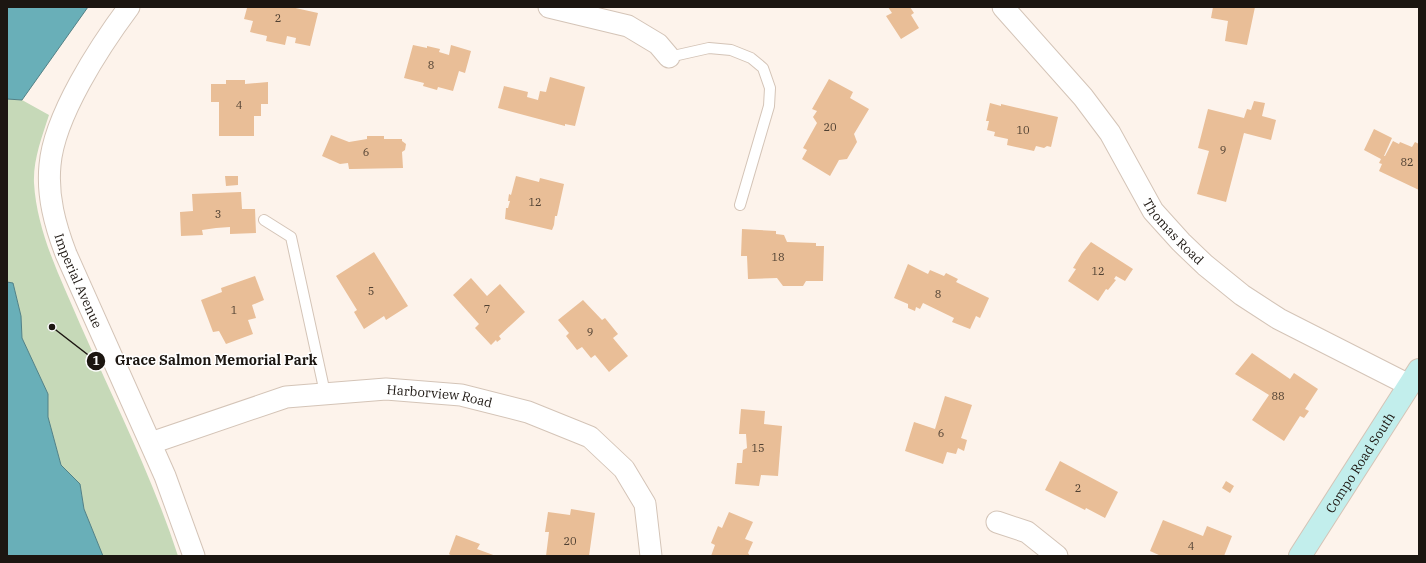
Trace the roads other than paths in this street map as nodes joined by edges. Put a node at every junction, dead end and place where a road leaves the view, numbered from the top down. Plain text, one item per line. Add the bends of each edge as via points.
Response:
1 (129, 7) edge
2 (549, 7) edge
3 (1003, 7) edge
4 (669, 57) joint
5 (740, 205) dead end
6 (264, 220) dead end
7 (1414, 377) edge
8 (325, 394) junction
9 (151, 443) junction
10 (997, 522) dead end
11 (194, 556) edge
12 (650, 556) edge
13 (1057, 556) edge
14 (1300, 556) edge

1 - 9 street, Imperial Avenue via 101,49 67,111 53,149 50,182 56,227 66,254
2 - 4 street via 628,26 658,44
3 - 7 street, Thomas Road via 1099,117 1153,211 1195,256 1263,310
4 - 5 lane via 709,48 731,50 751,58 763,68 770,88 768,106
6 - 8 lane via 292,237
7 - 14 main road, Compo Road South
8 - 9 street, Harborview Road via 286,397
8 - 12 street, Harborview Road via 386,389 461,395 528,412 590,437 624,468 645,504
9 - 11 street, Imperial Avenue via 174,497
10 - 13 street via 1027,532

